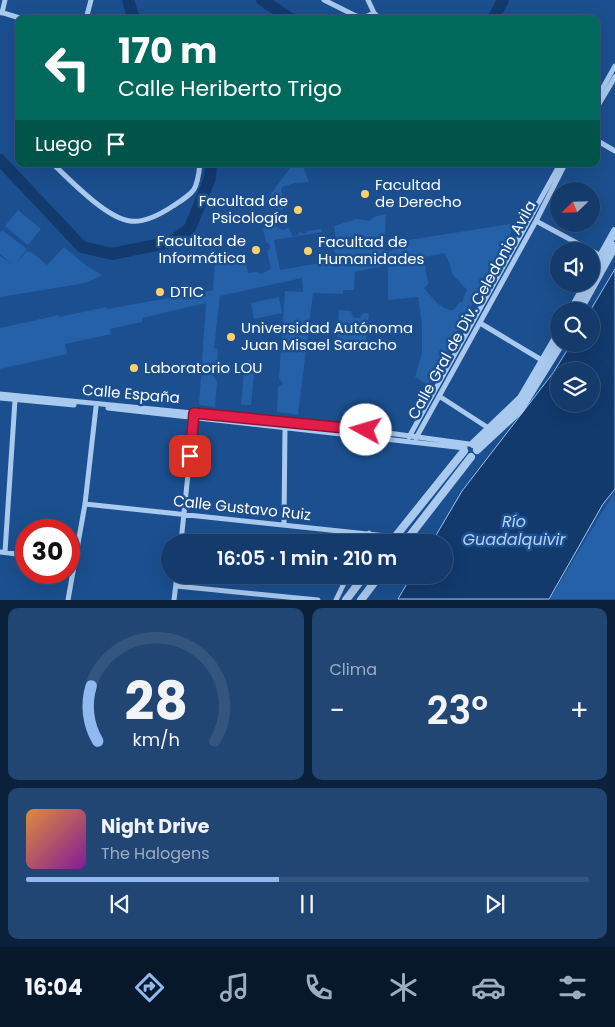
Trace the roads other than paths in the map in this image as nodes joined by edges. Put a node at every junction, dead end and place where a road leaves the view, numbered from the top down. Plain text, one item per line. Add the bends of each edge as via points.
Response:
1 (5, 0) edge
2 (91, 0) edge
3 (324, 0) edge
4 (368, 0) edge
5 (1, 13) edge
6 (374, 13) joint
7 (87, 15) edge
8 (354, 15) edge
9 (370, 15) edge
10 (15, 17) edge
11 (615, 66) edge
12 (615, 77) edge
13 (600, 93) edge
14 (600, 102) edge
15 (600, 142) edge
16 (615, 151) edge
17 (56, 167) edge
18 (200, 167) edge
19 (558, 167) edge
20 (563, 167) edge
21 (536, 221) junction
22 (615, 230) edge
23 (615, 246) edge
24 (601, 256) joint
25 (584, 302) edge
26 (480, 323) junction
27 (551, 352) edge
28 (555, 352) edge
29 (546, 363) junction
30 (0, 394) edge
31 (439, 396) junction
32 (0, 398) edge
33 (15, 400) junction
34 (96, 407) junction
35 (194, 415) junction
36 (284, 427) junction
37 (490, 429) junction
38 (408, 438) junction
39 (416, 439) junction
40 (470, 447) junction
41 (85, 504) junction
42 (184, 515) junction
43 (284, 525) junction
44 (80, 526) edge
45 (182, 534) edge
46 (369, 534) edge
47 (398, 534) edge
48 (411, 534) edge
49 (2, 552) edge
50 (15, 554) edge
51 (70, 584) edge
52 (344, 584) edge
53 (358, 584) edge
54 (373, 584) edge
55 (176, 586) joint
56 (68, 600) edge
57 (174, 600) edge
58 (318, 600) edge
59 (336, 600) edge
60 (346, 600) edge
61 (361, 600) edge

1 - 5 street
2 - 7 street
3 - 8 street
4 - 6 street
5 - 10 street
6 - 9 street
11 - 13 street
12 - 14 street
15 - 16 street
17 - 18 street via 118,218 137,221 170,208 191,194 196,188
19 - 38 street
20 - 21 street, Calle Gral de Div. Celedonio Avila
21 - 24 street
21 - 26 street, Calle Gral de Div. Celedonio Avila
22 - 24 street
23 - 25 street
26 - 29 street
26 - 31 street, Calle Gral de Div. Celedonio Avila
27 - 29 street
28 - 29 street
29 - 37 street via 521,398
29 - 40 street via 520,410
30 - 35 street, Calle España
31 - 37 street
31 - 39 street, Calle Gral de Div. Celedonio Avila
32 - 33 street, Calle España
33 - 34 street, Calle España
33 - 49 street
34 - 35 street, Calle España
34 - 41 street
35 - 36 street, Calle España
35 - 38 street, Calle España
35 - 42 street
36 - 38 street, Calle España
36 - 43 street
37 - 40 street
38 - 39 street, Calle España
39 - 40 street, Calle España
40 - 47 street
40 - 48 street via 466,455 471,457
41 - 42 street, Calle Gustavo Ruiz
41 - 44 street
42 - 43 street, Calle Gustavo Ruiz
42 - 45 street
43 - 46 street, Calle Gustavo Ruiz
49 - 50 street
51 - 56 street
52 - 59 street
53 - 60 street
54 - 61 street
55 - 57 street
55 - 58 street

